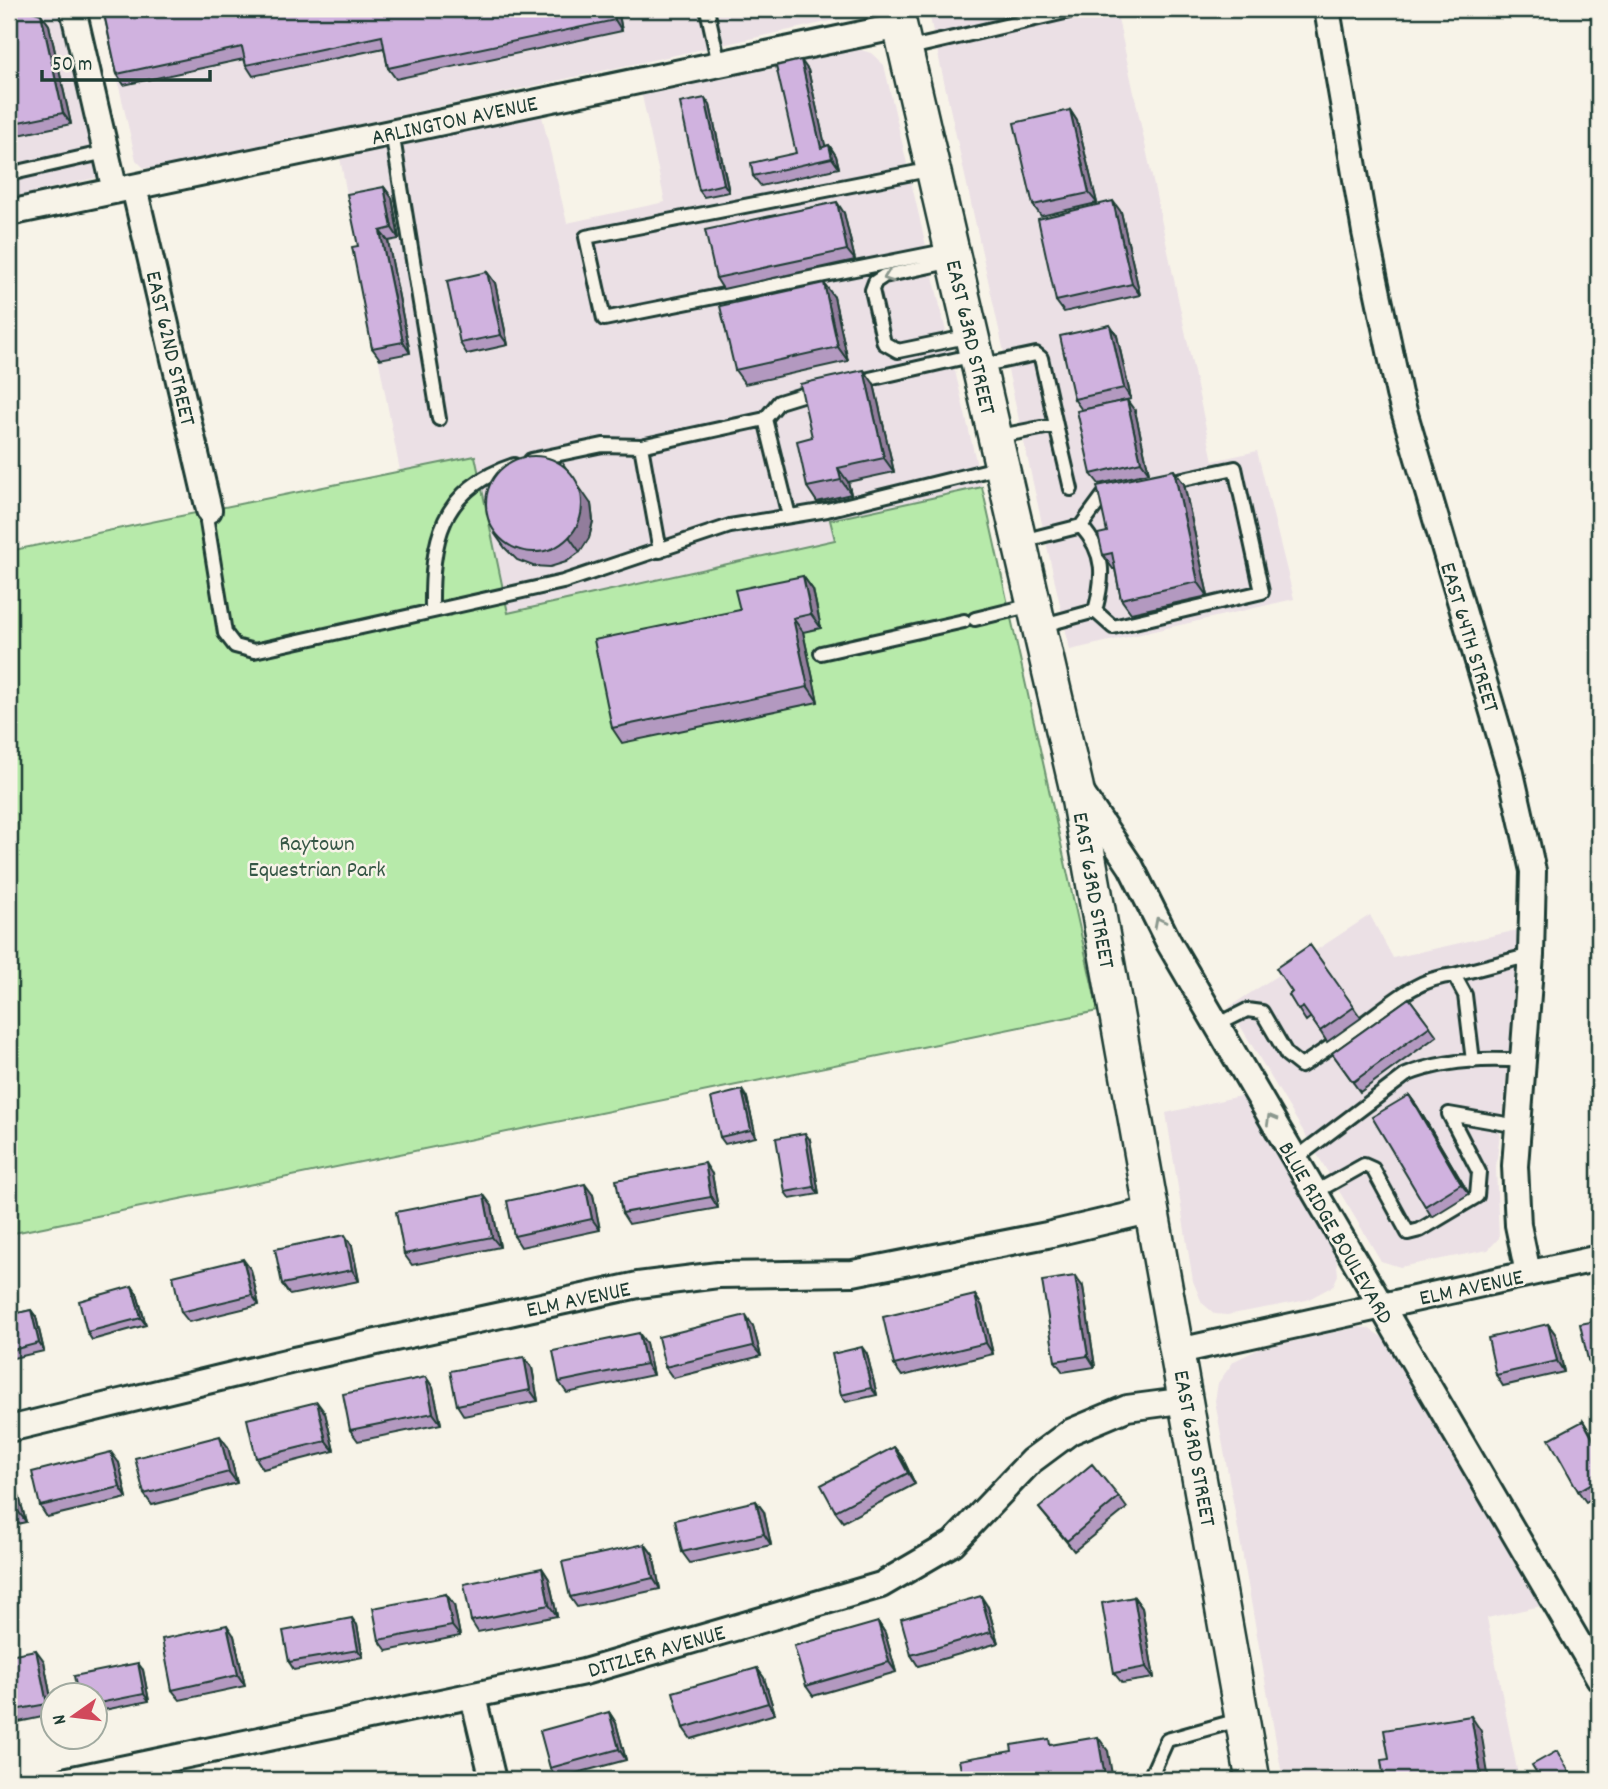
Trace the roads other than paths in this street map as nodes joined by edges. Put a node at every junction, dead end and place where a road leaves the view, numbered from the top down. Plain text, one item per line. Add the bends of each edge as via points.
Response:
1 (73, 9) edge
2 (707, 9) edge
3 (1078, 9) edge
4 (1327, 9) edge
5 (901, 28) edge
6 (719, 64) junction
7 (393, 132) junction
8 (106, 152) junction
9 (933, 169) junction
10 (9, 174) edge
11 (125, 189) junction
12 (9, 213) edge
13 (953, 255) junction
14 (975, 352) junction
15 (439, 419) dead end
16 (765, 419) junction
17 (1056, 425) junction
18 (641, 446) junction
19 (998, 452) junction
20 (1156, 485) edge
21 (1071, 489) dead end
22 (1130, 490) edge
23 (209, 510) joint
24 (789, 516) junction
25 (1082, 526) junction
26 (1018, 541) junction
27 (660, 551) junction
28 (432, 611) junction
29 (1095, 611) junction
30 (1035, 616) junction
31 (821, 653) dead end
32 (1076, 786) junction
33 (1531, 955) junction
34 (1454, 975) junction
35 (1217, 1025) junction
36 (1473, 1061) junction
37 (1523, 1061) junction
38 (1518, 1126) junction
39 (1294, 1159) junction
40 (1314, 1193) junction
41 (1153, 1210) junction
42 (1599, 1258) edge
43 (1528, 1273) junction
44 (1379, 1306) junction
45 (1179, 1351) junction
46 (1188, 1400) junction
47 (9, 1429) edge
48 (1599, 1678) edge
49 (473, 1697) junction
50 (1243, 1719) junction
51 (68, 1780) edge
52 (493, 1780) edge
53 (1149, 1780) edge
54 (1254, 1780) edge

1 - 8 street, EAST 62ND STREET
2 - 6 lane
3 - 5 lane
4 - 33 street, EAST 64TH STREET via 1365,232 1399,394 1511,773 1532,871
5 - 6 street, ARLINGTON AVENUE
5 - 9 main road, EAST 63RD STREET
6 - 7 street, ARLINGTON AVENUE
7 - 11 street, ARLINGTON AVENUE
7 - 15 lane
8 - 10 lane
8 - 11 street, EAST 62ND STREET
9 - 13 main road, EAST 63RD STREET
9 - 13 lane via 586,237 604,318 873,265
11 - 12 street, ARLINGTON AVENUE
11 - 23 street, EAST 62ND STREET
13 - 14 main road, EAST 63RD STREET
13 -> 14 lane via 875,282 872,290 884,343 898,351
14 - 16 lane via 779,402
14 - 17 lane via 1036,354 1041,358
14 - 19 main road, EAST 63RD STREET
16 - 18 lane
16 - 24 lane
17 - 19 lane
17 - 21 lane
18 - 27 lane
18 - 28 lane via 603,445 487,473 446,512 434,554
19 - 24 lane via 880,498
19 - 26 main road, EAST 63RD STREET
20 - 29 lane via 1236,468 1262,592 1113,627
22 - 25 lane via 1103,495
23 - 28 lane via 207,522 225,633 235,646 254,650
24 - 27 lane via 730,526
25 - 26 lane
25 - 29 lane via 1096,542 1103,579
26 - 30 main road, EAST 63RD STREET
27 - 28 lane via 563,582
29 - 30 lane
30 - 31 lane via 970,620
30 - 32 main road, EAST 63RD STREET
35 -> 32 street, BLUE RIDGE BOULEVARD via 1131,867
32 - 41 main road, EAST 63RD STREET
33 - 34 lane
33 - 37 street, EAST 64TH STREET
34 - 35 lane via 1433,977 1402,992 1301,1066 1287,1055 1262,1012 1247,1010
34 - 36 lane via 1465,995
39 -> 35 street, BLUE RIDGE BOULEVARD
36 - 37 lane
36 - 39 lane via 1406,1075
37 - 38 street, EAST 64TH STREET
38 - 40 lane via 1449,1114 1479,1171 1477,1196 1420,1230 1408,1233 1373,1169 1364,1165
38 - 43 street, EAST 64TH STREET via 1518,1225
39 - 40 street, BLUE RIDGE BOULEVARD
40 - 44 street, BLUE RIDGE BOULEVARD
41 - 45 main road, EAST 63RD STREET
41 - 47 street, ELM AVENUE via 853,1273 718,1275 638,1285 293,1360
42 - 43 street, ELM AVENUE
43 - 44 street, ELM AVENUE
44 - 45 street, ELM AVENUE
44 - 48 street, BLUE RIDGE BOULEVARD
45 - 46 main road, EAST 63RD STREET
46 - 49 street, DITZLER AVENUE via 1127,1408 1070,1432 1031,1461 953,1543 881,1585 584,1672
46 - 50 main road, EAST 63RD STREET
49 - 51 street, DITZLER AVENUE
49 - 52 street
50 - 53 lane via 1167,1740
50 - 54 main road, EAST 63RD STREET

